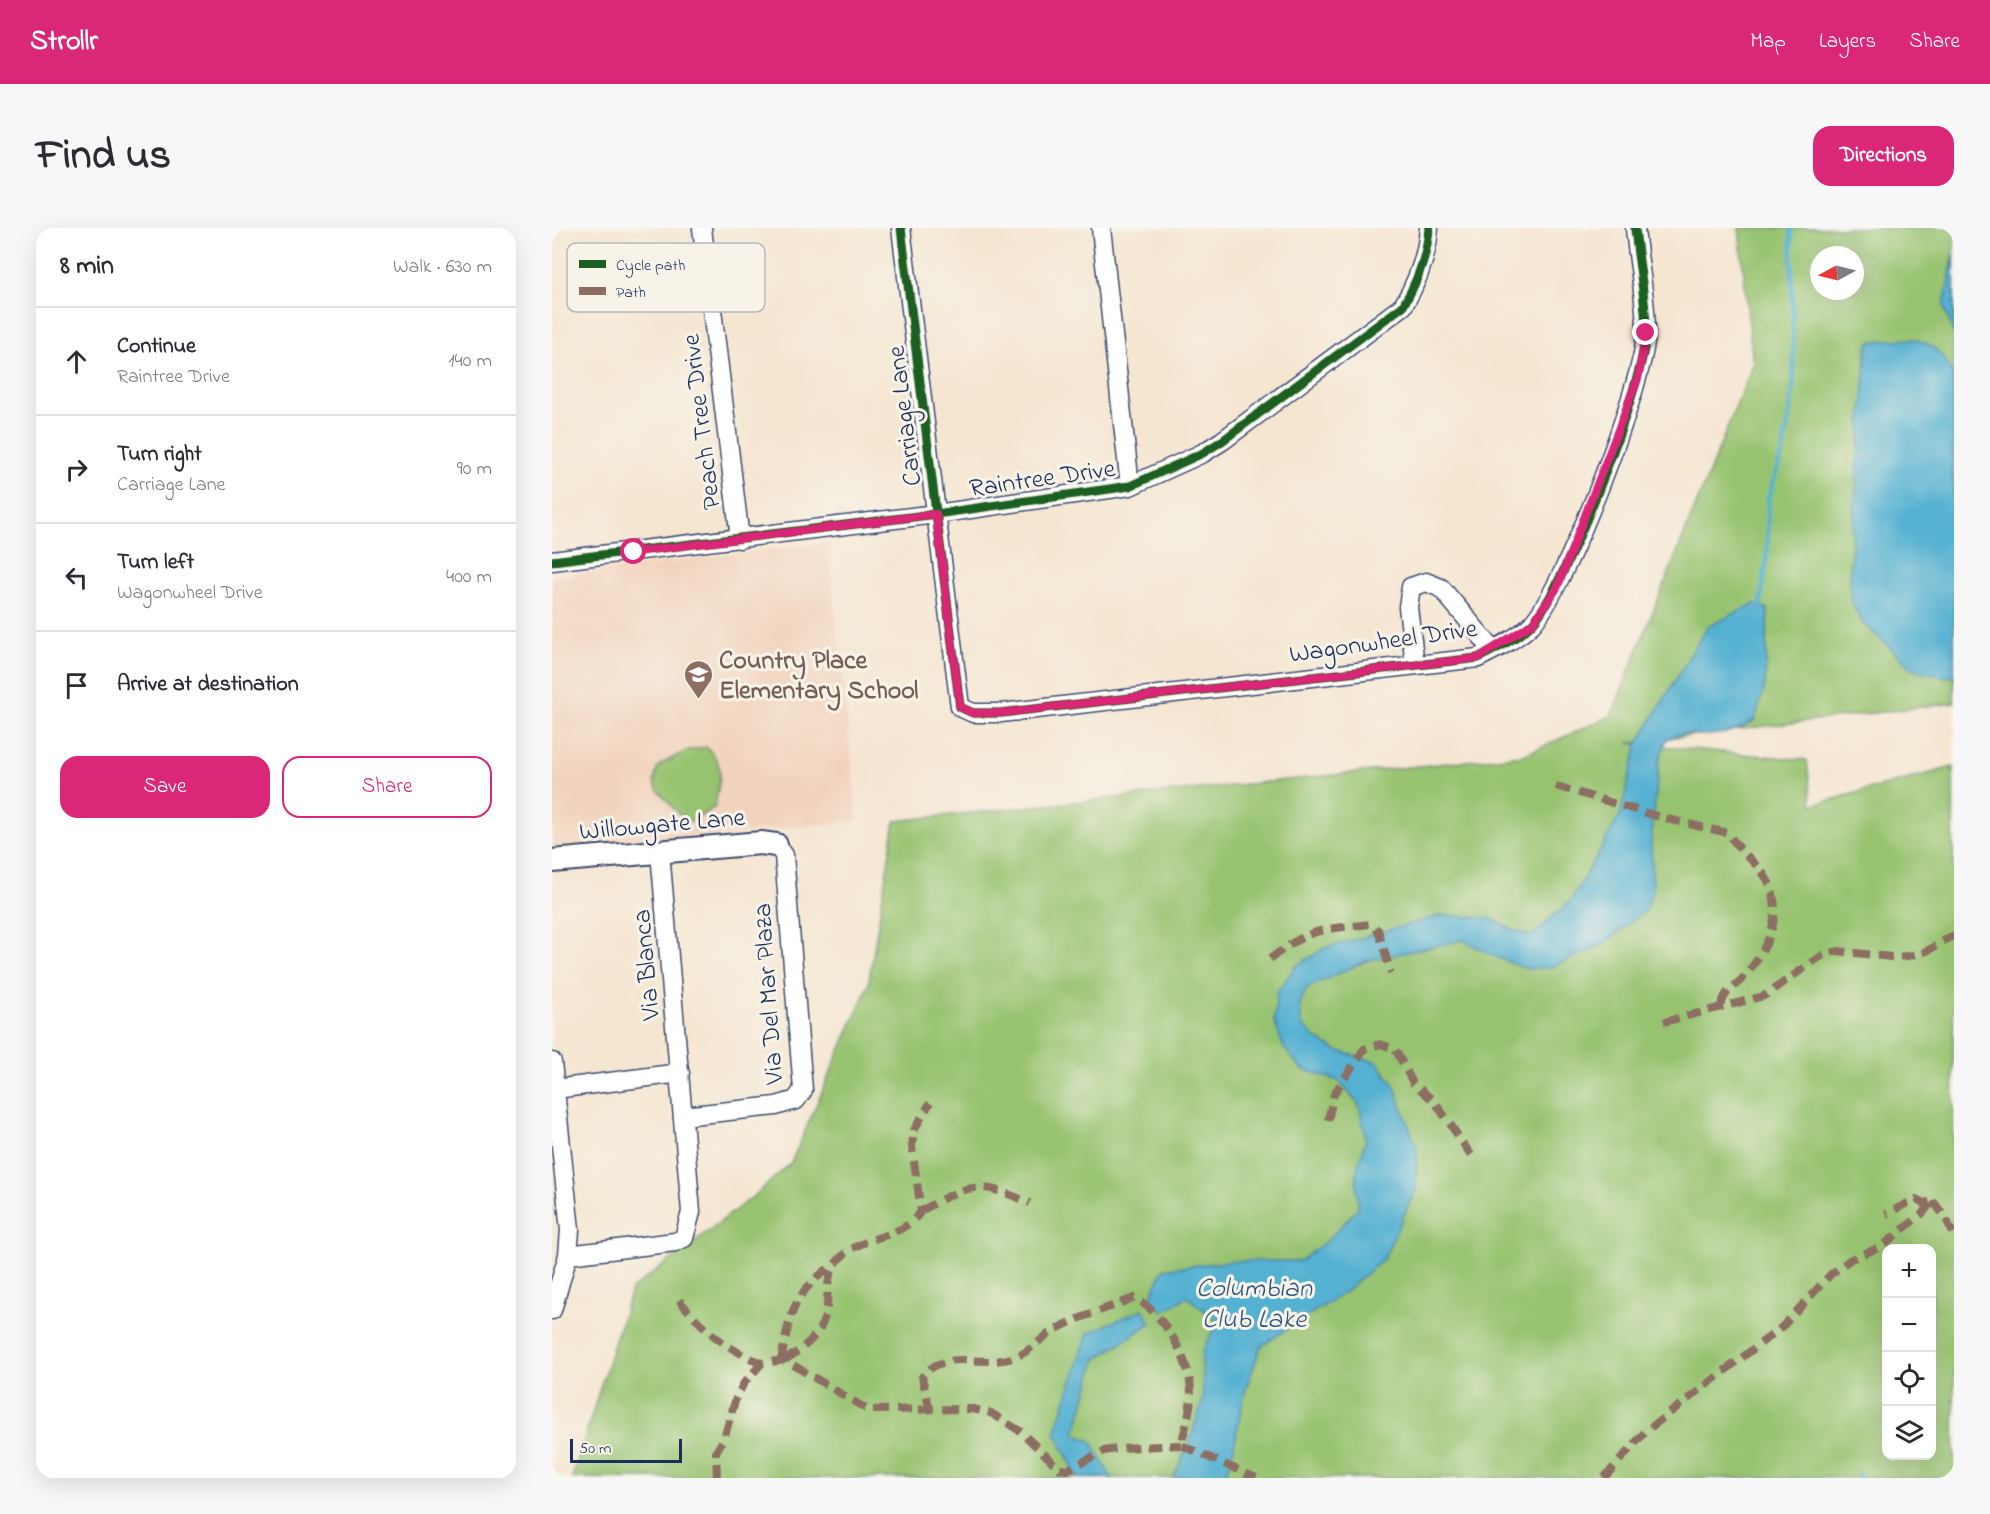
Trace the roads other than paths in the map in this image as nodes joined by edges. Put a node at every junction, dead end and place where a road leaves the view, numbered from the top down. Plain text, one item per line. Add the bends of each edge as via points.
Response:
1 (702, 228) edge
2 (901, 228) edge
3 (1101, 228) edge
4 (1429, 228) edge
5 (1635, 228) edge
6 (704, 243) edge
7 (712, 312) edge
8 (1130, 486) junction
9 (936, 514) junction
10 (740, 539) junction
11 (552, 561) edge
12 (1493, 650) junction
13 (1415, 665) junction
14 (960, 707) joint
15 (776, 845) joint
16 (660, 852) junction
17 (552, 861) edge
18 (552, 1062) edge
19 (680, 1073) junction
20 (555, 1089) junction
21 (683, 1116) junction
22 (568, 1255) junction
23 (553, 1300) edge

1 - 6 street, Peach Tree Drive
2 - 9 street, Carriage Lane
3 - 8 street
4 - 8 street, Raintree Drive via 1418,282 1403,306 1222,441
5 - 12 street, Wagonwheel Drive via 1646,333 1638,378 1557,588 1532,624
7 - 10 street, Peach Tree Drive
8 - 9 street, Raintree Drive
9 - 10 street, Raintree Drive
9 - 14 street, Carriage Lane
10 - 11 street, Raintree Drive
12 - 13 street, Wagonwheel Drive via 1478,658
12 - 13 street via 1441,588 1426,582 1411,587 1408,607
13 - 14 street, Wagonwheel Drive via 1001,713 973,713
15 - 16 street, Willowgate Lane
15 - 21 street, Via Del Mar Plaza via 784,855 802,1090 796,1100 776,1106
16 - 17 street, Willowgate Lane
16 - 19 street, Via Blanca
18 - 20 street
19 - 20 street
19 - 21 street, Via Blanca
20 - 22 street via 570,1230
21 - 22 street, Via Blanca via 691,1212 684,1238 631,1249
22 - 23 street

